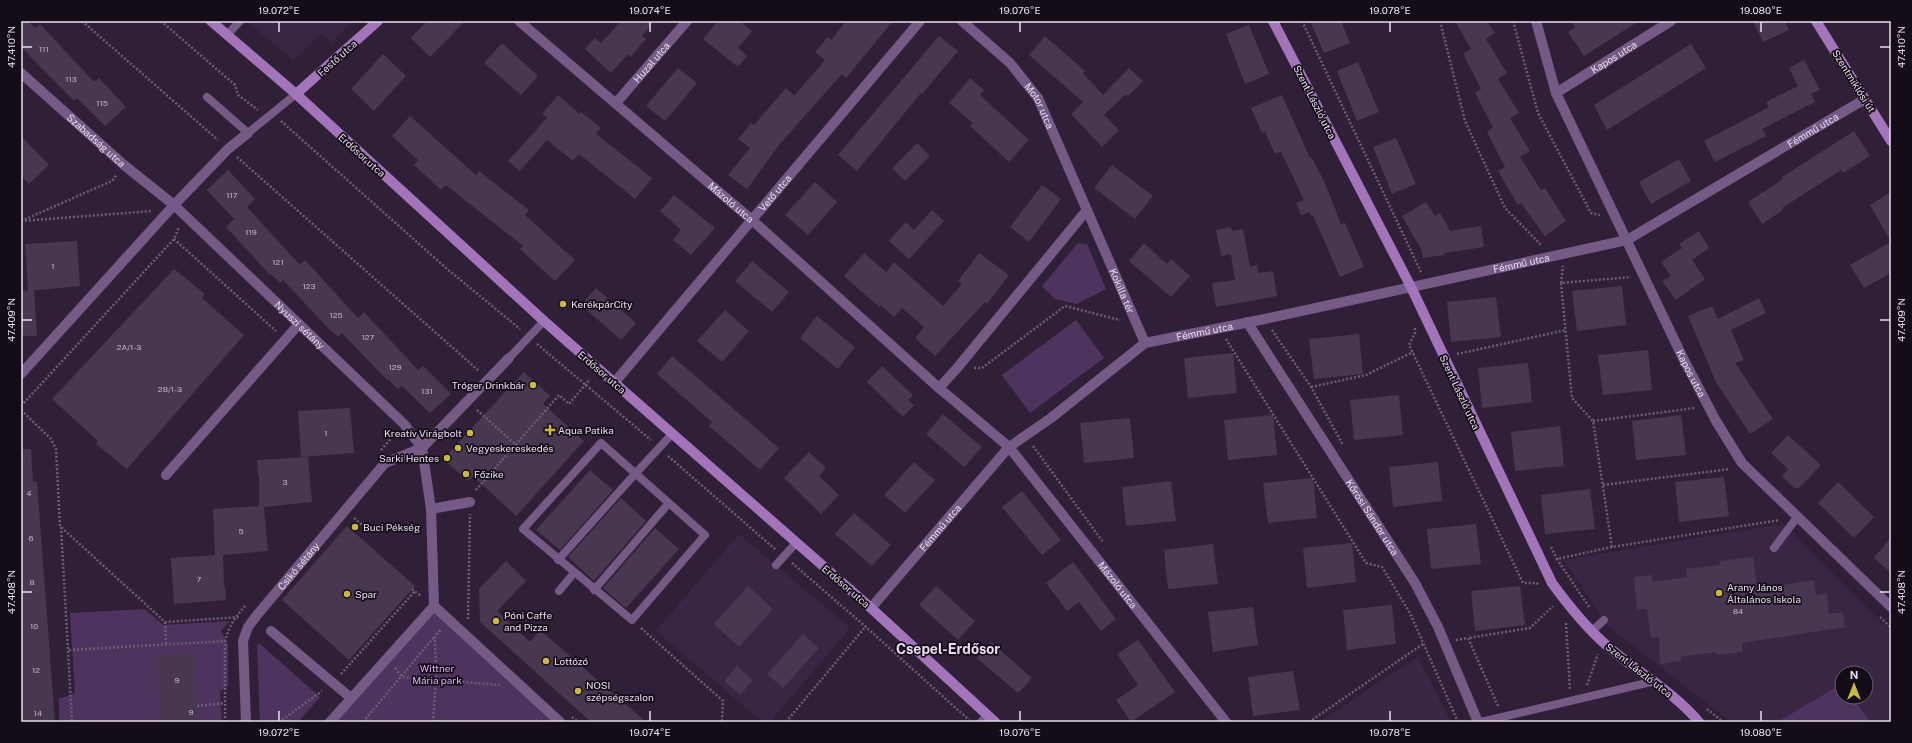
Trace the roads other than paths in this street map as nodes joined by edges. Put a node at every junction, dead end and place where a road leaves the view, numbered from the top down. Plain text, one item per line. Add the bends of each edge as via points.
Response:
1 (211, 21) edge
2 (240, 21) edge
3 (378, 21) edge
4 (519, 21) edge
5 (687, 21) edge
6 (920, 21) edge
7 (962, 21) edge
8 (1273, 21) edge
9 (1536, 21) edge
10 (1671, 21) edge
11 (1816, 21) edge
12 (228, 35) junction
13 (21, 73) edge
14 (1556, 93) junction
15 (296, 94) junction
16 (207, 97) dead end
17 (1865, 98) junction
18 (616, 103) junction
19 (248, 133) junction
20 (1890, 136) edge
21 (174, 205) junction
22 (1087, 210) junction
23 (752, 220) junction
24 (1626, 240) junction
25 (1411, 287) junction
26 (544, 321) junction
27 (1247, 322) junction
28 (299, 324) junction
29 (1145, 343) junction
30 (508, 358) joint
31 (21, 374) edge
32 (614, 383) junction
33 (939, 388) junction
34 (672, 434) junction
35 (1010, 447) junction
36 (422, 448) junction
37 (635, 474) junction
38 (166, 475) dead end
39 (470, 502) road end
40 (668, 504) junction
41 (431, 509) junction
42 (1798, 516) junction
43 (796, 542) junction
44 (1774, 548) dead end
45 (558, 560) junction
46 (776, 565) dead end
47 (574, 573) junction
48 (594, 590) junction
49 (559, 591) dead end
50 (434, 606) junction
51 (1891, 607) edge
52 (871, 608) junction
53 (1602, 622) road end
54 (271, 631) dead end
55 (1592, 631) junction
56 (1655, 681) junction
57 (351, 698) junction
58 (988, 720) edge
59 (246, 722) edge
60 (330, 722) edge
61 (560, 722) edge
62 (1226, 722) edge
63 (1479, 722) edge
64 (1699, 722) edge

1 - 12 street, Erdősor utca
2 - 12 lane
3 - 15 street, Festő utca
4 - 18 street, Mázoló utca
5 - 18 street, Huzal utca
6 - 23 street, Vető utca
7 - 22 street, Motor utca via 1010,63 1038,98
8 - 25 street, Szent László utca
9 - 14 street, Kapos utca
10 - 14 street, Kapos utca
11 - 17 street, Szentmiklósi út
12 - 15 street, Erdősor utca
13 - 21 street, Szabadság utca via 124,165
14 - 24 street, Kapos utca
15 - 19 lane
15 - 26 street, Erdősor utca
16 - 19 lane
17 - 20 street, Szentmiklósi út
17 - 24 street, Fémmű utca
18 - 23 street, Mázoló utca
19 - 21 street via 228,149
21 - 28 street, Nyuszi sétány
21 - 31 street
22 - 29 street, Kokilla tér
22 - 33 street
23 - 32 street, Vető utca
23 - 33 street, Mázoló utca
24 - 25 street, Fémmű utca
24 - 42 street, Kapos utca via 1682,356 1716,421 1742,463
25 - 27 street, Fémmű utca
25 - 55 street, Szent László utca via 1552,583
26 - 30 lane, Csikó sétány
26 - 32 street, Erdősor utca
27 - 29 street, Fémmű utca
27 - 63 street, Kőrösi Sándor utca via 1415,583 1438,627
28 - 36 street, Nyuszi sétány via 404,424
28 - 38 street
29 - 35 street via 1051,418
30 - 36 street, Csikó sétány
32 - 34 street, Erdősor utca
33 - 35 street
34 - 37 lane
34 - 43 street, Erdősor utca
35 - 52 street, Fémmű utca
35 - 62 street, Mázoló utca
36 - 41 street
36 - 59 street, Csikó sétány via 385,463 248,627 243,641
37 - 40 lane
37 - 45 lane
37 - 45 lane via 601,443 523,529
39 - 41 street
40 - 48 lane
40 - 48 lane via 705,535 632,620
41 - 50 street
42 - 44 lane
42 - 51 street, Kapos utca
43 - 46 lane
43 - 52 street, Erdősor utca
45 - 47 lane
47 - 48 lane
47 - 49 lane
50 - 57 street
50 - 61 street
52 - 58 street, Erdősor utca
53 - 55 lane
54 - 57 street
55 - 56 street, Szent László utca via 1605,644
56 - 63 lane
56 - 64 street, Szent László utca
57 - 60 street

